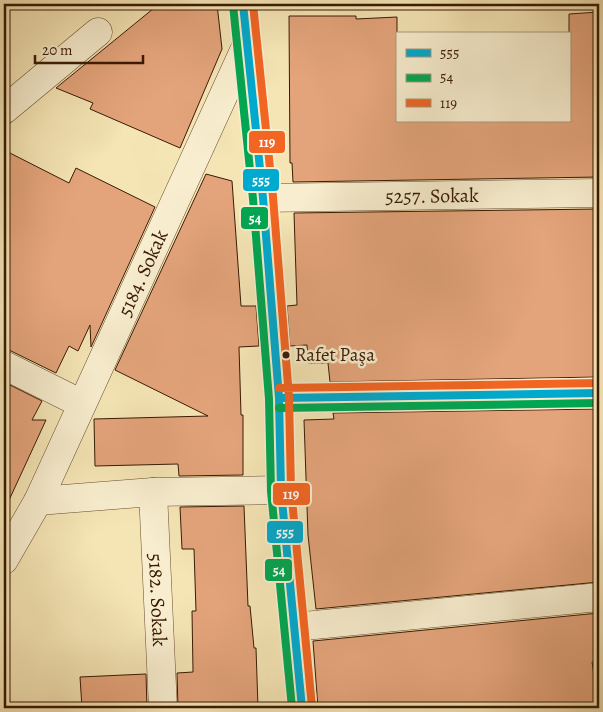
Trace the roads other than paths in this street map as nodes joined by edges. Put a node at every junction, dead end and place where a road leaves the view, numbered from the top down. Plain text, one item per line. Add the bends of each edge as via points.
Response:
1 (243, 4) edge
2 (98, 32) dead end
3 (247, 44) junction
4 (4, 110) edge
5 (599, 193) edge
6 (263, 198) junction
7 (4, 365) edge
8 (599, 393) edge
9 (279, 398) junction
10 (82, 404) junction
11 (281, 490) junction
12 (153, 492) junction
13 (38, 501) junction
14 (4, 560) edge
15 (599, 596) edge
16 (294, 627) junction
17 (164, 708) edge
18 (302, 708) edge

1 - 3 street
2 - 4 street
3 - 6 street
3 - 10 street, 5184. Sokak
5 - 6 street, 5257. Sokak
6 - 9 street
7 - 10 street
8 - 9 street
9 - 11 street
10 - 13 street, 5184. Sokak
11 - 12 street
11 - 16 street
12 - 13 street
12 - 17 street, 5182. Sokak
13 - 14 street, 5184. Sokak
15 - 16 street
16 - 18 street

